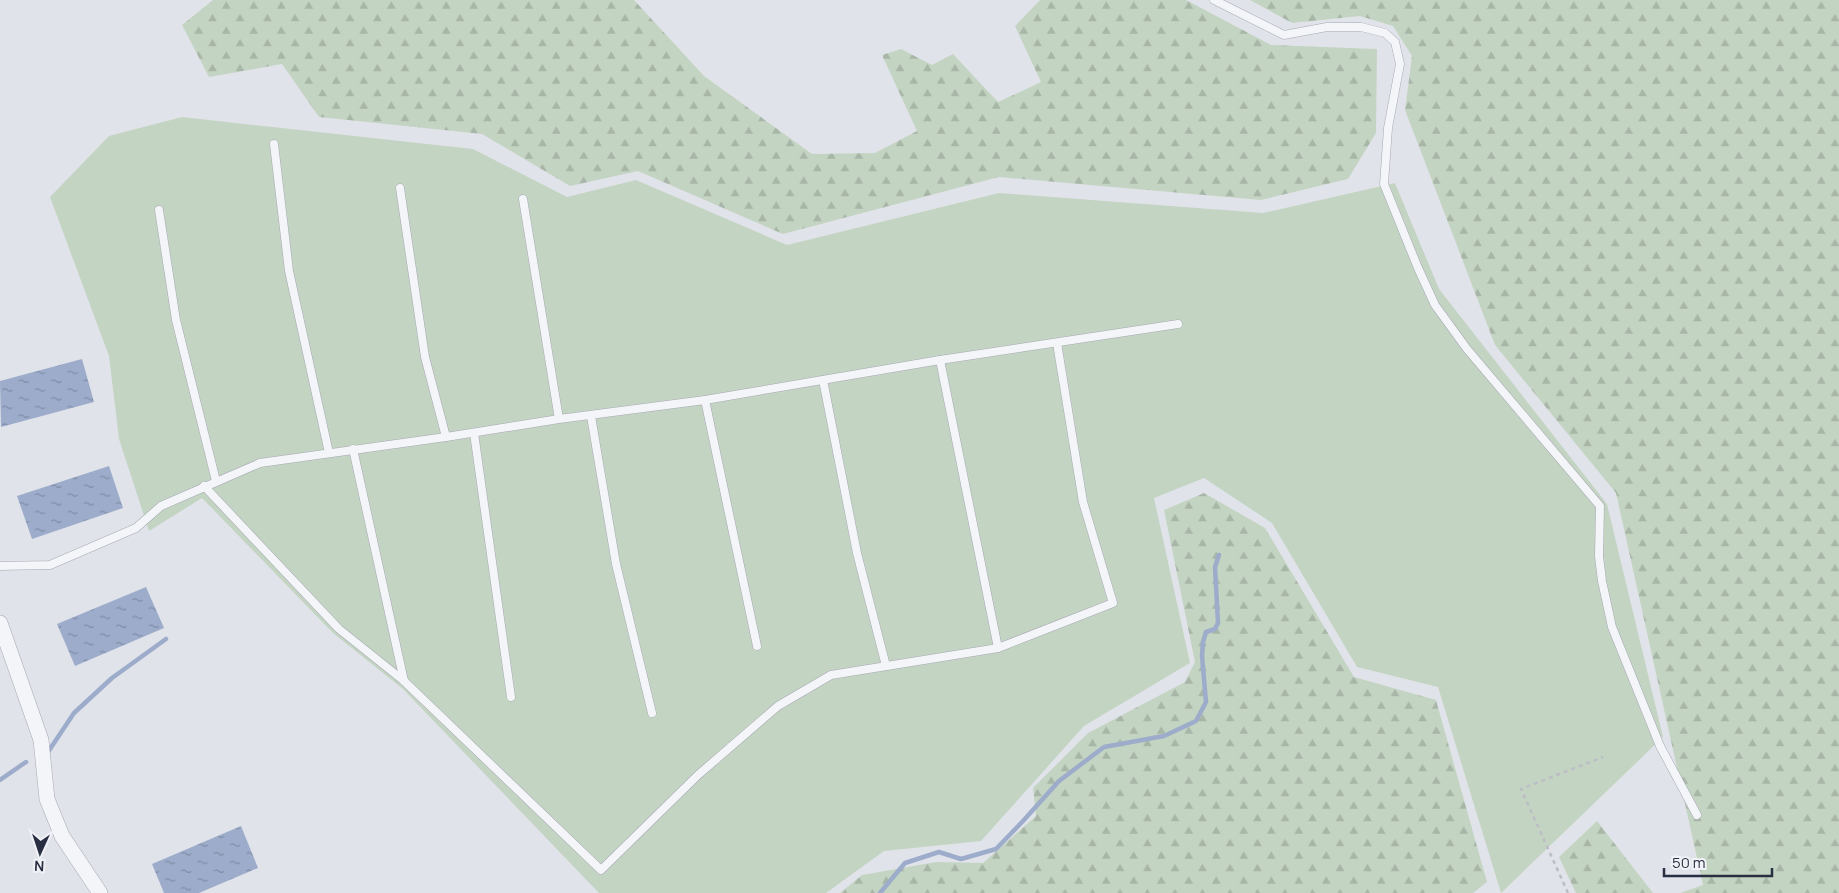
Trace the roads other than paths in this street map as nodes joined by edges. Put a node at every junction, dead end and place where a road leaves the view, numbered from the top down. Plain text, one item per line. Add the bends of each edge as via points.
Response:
1 (1214, 0) edge
2 (274, 144) dead end
3 (400, 188) dead end
4 (523, 199) dead end
5 (159, 210) dead end
6 (1178, 324) dead end
7 (1056, 343) junction
8 (940, 360) junction
9 (823, 380) junction
10 (705, 400) junction
11 (591, 416) junction
12 (559, 419) junction
13 (474, 433) junction
14 (446, 438) junction
15 (353, 449) junction
16 (329, 452) junction
17 (216, 481) junction
18 (204, 486) junction
19 (0, 566) edge
20 (0, 623) edge
21 (757, 646) dead end
22 (998, 648) junction
23 (886, 666) junction
24 (404, 681) junction
25 (511, 698) dead end
26 (652, 713) dead end
27 (1697, 815) dead end
28 (100, 893) edge

1 - 27 lane via 1284,35 1327,27 1361,27 1385,33 1395,42 1400,64 1388,128 1384,184 1434,305 1467,349 1600,506 1599,556 1612,627 1660,746
2 - 16 lane via 289,270
3 - 14 lane via 425,356
4 - 12 lane
5 - 17 lane via 176,320
6 - 7 lane
7 - 8 lane
7 - 22 lane via 1083,502 1113,603
8 - 9 lane
8 - 22 lane
9 - 10 lane
9 - 23 lane via 858,553
10 - 11 lane
10 - 21 lane
11 - 12 lane
11 - 26 lane via 616,564
12 - 13 lane
13 - 14 lane
13 - 25 lane
14 - 15 lane
15 - 16 lane
15 - 24 lane
16 - 17 lane via 260,463
17 - 18 lane
18 - 19 lane via 161,506 136,528 50,565
18 - 24 lane via 339,629
20 - 28 street via 41,740 47,799 62,836
22 - 23 lane
23 - 24 lane via 831,675 778,706 698,775 601,870

